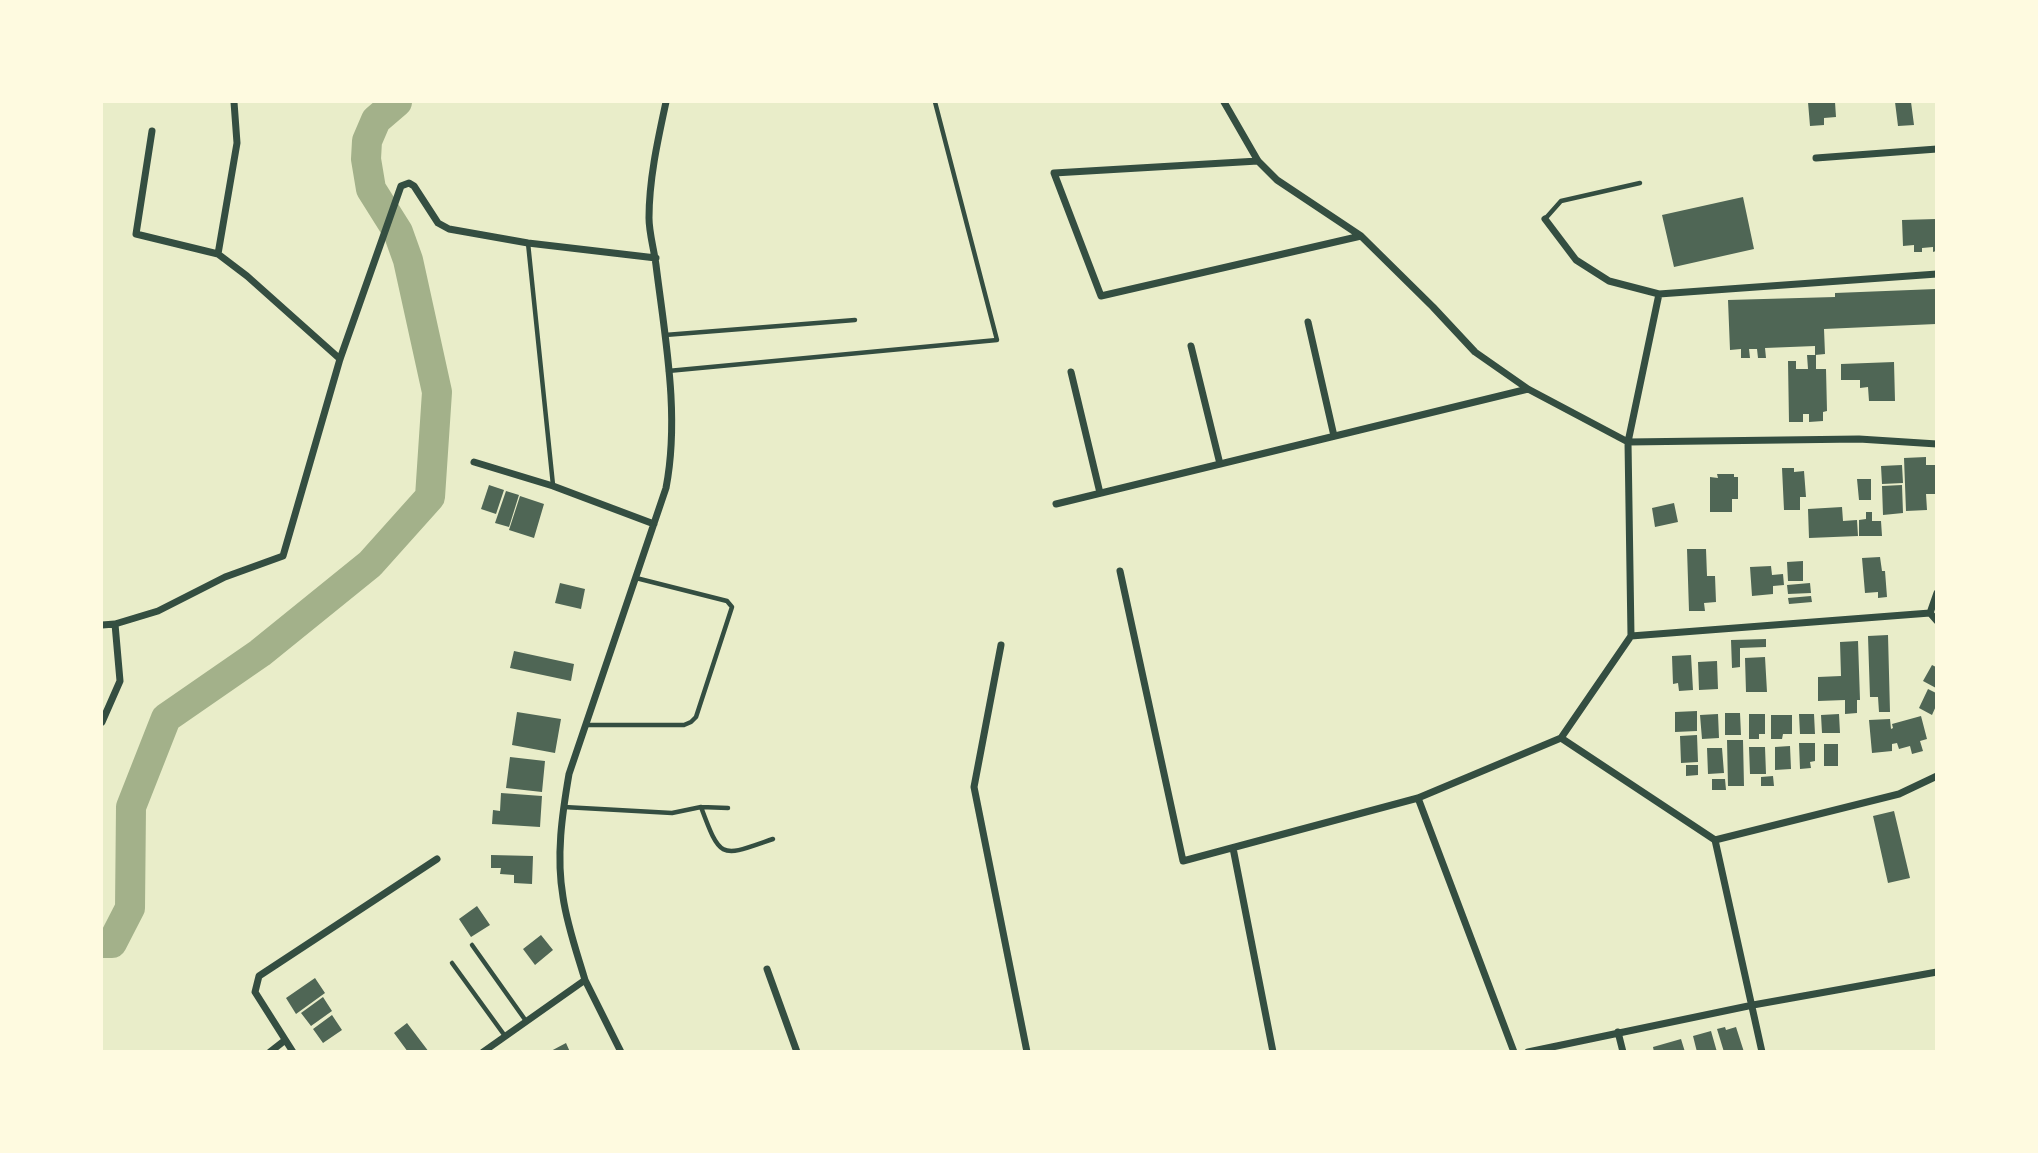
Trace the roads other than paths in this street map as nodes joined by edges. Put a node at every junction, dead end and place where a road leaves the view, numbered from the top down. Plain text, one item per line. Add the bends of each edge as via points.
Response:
1 (234, 102) edge
2 (666, 102) edge
3 (935, 102) edge
4 (1224, 102) edge
5 (152, 131) dead end
6 (1937, 149) edge
7 (1816, 158) dead end
8 (1258, 161) junction
9 (1640, 183) dead end
10 (1545, 219) joint
11 (1361, 236) junction
12 (528, 243) junction
13 (218, 254) junction
14 (656, 258) junction
15 (1937, 274) edge
16 (1659, 295) junction
17 (855, 320) dead end
18 (1308, 322) dead end
19 (664, 335) junction
20 (1191, 346) dead end
21 (340, 359) junction
22 (668, 371) junction
23 (1071, 372) dead end
24 (1528, 389) junction
25 (1334, 436) junction
26 (1628, 442) junction
27 (1937, 444) edge
28 (474, 462) dead end
29 (1220, 464) junction
30 (553, 486) junction
31 (1100, 493) junction
32 (1056, 504) dead end
33 (654, 524) junction
34 (1120, 571) dead end
35 (636, 578) junction
36 (1937, 593) edge
37 (1930, 613) junction
38 (1937, 621) edge
39 (115, 624) junction
40 (102, 625) edge
41 (1631, 636) junction
42 (1001, 645) dead end
43 (102, 723) edge
44 (587, 725) junction
45 (1561, 738) junction
46 (1937, 776) edge
47 (1418, 798) junction
48 (564, 807) junction
49 (701, 807) junction
50 (728, 808) dead end
51 (773, 839) dead end
52 (1715, 841) junction
53 (1233, 848) junction
54 (437, 859) dead end
55 (472, 945) dead end
56 (452, 962) dead end
57 (767, 969) dead end
58 (1937, 972) edge
59 (584, 981) junction
60 (1753, 1005) junction
61 (526, 1021) junction
62 (1618, 1032) junction
63 (505, 1036) junction
64 (284, 1041) junction
65 (270, 1052) edge
66 (293, 1052) edge
67 (483, 1052) edge
68 (621, 1052) edge
69 (797, 1052) edge
70 (1027, 1052) edge
71 (1273, 1052) edge
72 (1514, 1052) edge
73 (1528, 1052) edge
74 (1623, 1052) edge
75 (1762, 1052) edge

1 - 13 street via 237,143
2 - 14 street via 651,186 649,220
3 - 22 lane via 997,340
4 - 8 street
5 - 13 street via 136,234
6 - 7 street
8 - 11 street via 1277,180
8 - 11 street via 1054,173 1101,296
9 - 10 lane via 1561,201
10 - 16 street via 1576,260 1609,281
11 - 24 street via 1475,352
12 - 14 street
12 - 21 street via 449,229 438,223 414,186 401,186
12 - 30 lane
13 - 21 street
14 - 19 street
15 - 16 street
16 - 26 street
17 - 19 lane
18 - 25 street
19 - 22 street
20 - 29 street
21 - 39 street via 283,556 158,611
22 - 33 street via 673,453
23 - 31 street
24 - 25 street
24 - 26 street
25 - 29 street
26 - 27 street via 1860,439
26 - 41 street
28 - 30 street
29 - 31 street
30 - 33 street
31 - 32 street
33 - 35 street
34 - 53 street via 1183,861
35 - 44 street
35 - 44 lane via 727,601 732,607 696,717 684,725
36 - 37 street
37 - 38 street
37 - 41 street
39 - 40 street
39 - 43 street via 121,681
41 - 45 street
42 - 70 street via 974,787
44 - 48 street via 569,774
45 - 47 street
45 - 52 street
46 - 52 street via 1899,794
47 - 53 street
47 - 72 street
48 - 49 lane via 672,813
48 - 59 street via 562,896
49 - 50 lane
49 - 51 lane via 714,843 722,851 734,852
52 - 60 street
53 - 71 street
54 - 64 street via 258,976 255,992
55 - 61 lane
56 - 63 lane
57 - 69 street
58 - 60 street
59 - 61 street
59 - 68 street
60 - 62 street
60 - 75 street
61 - 63 street
62 - 73 street
62 - 74 street
63 - 67 street
64 - 65 street
64 - 66 street

